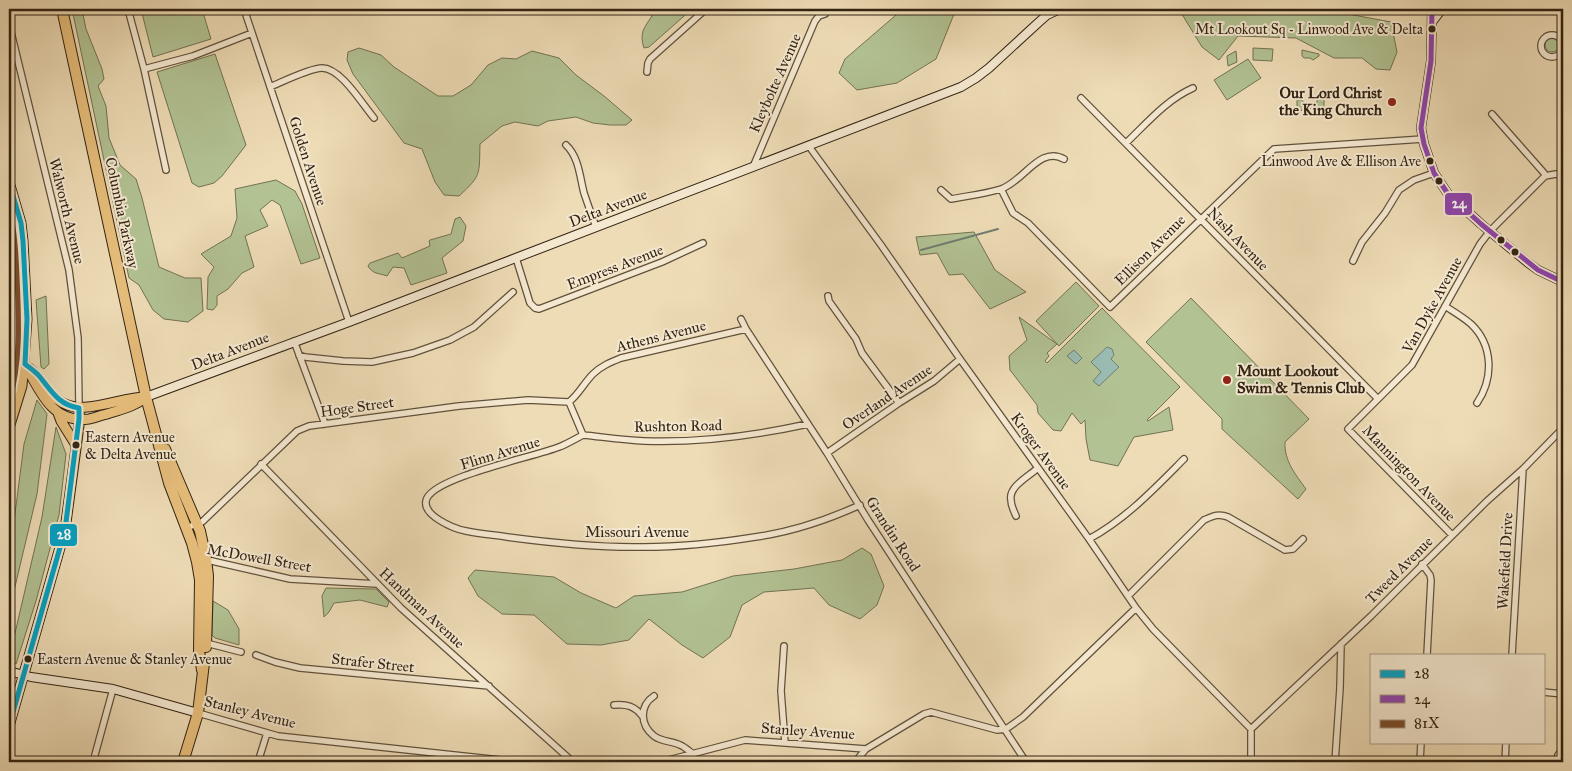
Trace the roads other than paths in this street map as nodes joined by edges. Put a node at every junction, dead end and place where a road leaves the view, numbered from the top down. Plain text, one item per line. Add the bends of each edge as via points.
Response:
1 (62, 9) edge
2 (128, 9) edge
3 (244, 9) edge
4 (706, 9) edge
5 (1060, 9) edge
6 (1432, 9) edge
7 (1442, 9) edge
8 (825, 14) dead end
9 (1432, 22) junction
10 (9, 24) edge
11 (252, 34) junction
12 (144, 69) junction
13 (647, 72) dead end
14 (270, 87) junction
15 (1193, 88) dead end
16 (1081, 98) dead end
17 (1492, 114) dead end
18 (374, 118) dead end
19 (1423, 139) junction
20 (1126, 143) junction
21 (566, 145) dead end
22 (808, 145) junction
23 (1064, 159) dead end
24 (752, 167) junction
25 (166, 170) dead end
26 (1434, 173) junction
27 (1563, 175) edge
28 (1545, 176) junction
29 (9, 182) edge
30 (1001, 189) junction
31 (941, 190) dead end
32 (1200, 218) junction
33 (596, 227) junction
34 (9, 231) edge
35 (22, 231) junction
36 (1490, 231) junction
37 (703, 243) dead end
38 (516, 258) junction
39 (1353, 261) dead end
40 (1563, 282) edge
41 (513, 292) dead end
42 (828, 296) dead end
43 (1445, 306) junction
44 (27, 319) junction
45 (741, 319) dead end
46 (9, 321) edge
47 (349, 322) junction
48 (746, 329) junction
49 (294, 341) junction
50 (299, 355) junction
51 (960, 359) junction
52 (25, 364) junction
53 (146, 397) junction
54 (1378, 399) junction
55 (570, 402) junction
56 (899, 403) junction
57 (1477, 403) dead end
58 (79, 408) junction
59 (12, 410) edge
60 (58, 413) junction
61 (79, 420) junction
62 (153, 423) junction
63 (325, 424) junction
64 (808, 424) junction
65 (9, 428) edge
66 (1563, 428) edge
67 (1348, 429) joint
68 (583, 435) junction
69 (76, 446) junction
70 (827, 453) junction
71 (1184, 459) dead end
72 (261, 464) junction
73 (1038, 468) junction
74 (1523, 469) junction
75 (167, 473) junction
76 (427, 498) joint
77 (860, 505) junction
78 (1016, 516) dead end
79 (197, 524) junction
80 (186, 528) junction
81 (1452, 535) junction
82 (1089, 539) junction
83 (1302, 539) dead end
84 (201, 559) junction
85 (1422, 564) junction
86 (377, 584) junction
87 (1128, 596) junction
88 (1136, 608) junction
89 (206, 643) junction
90 (1341, 644) junction
91 (784, 646) dead end
92 (241, 652) dead end
93 (1427, 654) edge
94 (1512, 654) edge
95 (256, 655) dead end
96 (202, 670) junction
97 (9, 671) edge
98 (23, 675) junction
99 (490, 686) junction
100 (113, 689) junction
101 (1544, 692) edge
102 (1563, 694) edge
103 (654, 696) dead end
104 (614, 705) dead end
105 (198, 714) junction
106 (642, 717) junction
107 (9, 726) edge
108 (1006, 729) junction
109 (1252, 729) junction
110 (267, 733) junction
111 (785, 743) junction
112 (1421, 744) edge
113 (1506, 744) edge
114 (866, 749) junction
115 (1563, 749) edge
116 (693, 754) junction
117 (93, 762) edge
118 (183, 762) edge
119 (258, 762) edge
120 (518, 762) edge
121 (572, 762) edge
122 (661, 762) edge
123 (854, 762) edge
124 (1026, 762) edge
125 (1251, 762) edge
126 (1335, 762) edge
127 (1420, 762) edge
128 (1505, 762) edge
129 (1556, 762) edge

1 - 53 highway, Columbia Parkway
2 - 12 street
3 - 11 street, Golden Avenue
4 - 13 street via 650,59
5 - 22 main road, Delta Avenue via 1047,15 976,78 961,87
6 - 9 main road
7 - 9 main road
8 - 24 street, Kleybolte Avenue via 815,22
9 - 19 main road via 1431,62 1422,117
10 - 58 street, Walworth Avenue via 69,270 78,338
11 - 12 street
11 - 14 street, Golden Avenue
12 - 25 street
14 - 18 street via 316,68 328,68 341,76
14 - 47 street, Golden Avenue
15 - 20 street via 1166,104
16 - 20 street, Nash Avenue
17 - 28 street
19 - 26 main road
19 - 32 street, Ellison Avenue via 1274,148
20 - 32 street, Nash Avenue
21 - 33 street via 576,163
22 - 24 main road, Delta Avenue
22 - 51 street, Kroger Avenue
23 - 30 street via 1055,155 1042,158 1011,185
24 - 33 main road, Delta Avenue
26 - 36 main road via 1448,194
26 - 39 street via 1399,190 1385,214 1362,242
27 - 28 street
28 - 36 street, Van Dyke Avenue
29 - 35 main road
30 - 31 street via 951,199
30 - 32 street, Ellison Avenue via 1013,213 1028,223 1110,307
32 - 54 street, Nash Avenue
33 - 38 main road, Delta Avenue
34 - 35 street
35 - 44 main road
36 - 40 main road via 1532,266
36 - 43 street, Van Dyke Avenue
37 - 38 street, Empress Avenue via 543,308 535,308 530,302
38 - 47 main road, Delta Avenue
41 - 50 street via 474,327 450,340 413,353 372,362
42 - 56 street via 862,353
43 - 54 street, Van Dyke Avenue via 1412,365
43 - 57 street via 1471,324 1486,348 1489,374
44 - 46 street
44 - 52 main road
45 - 48 street, Grandin Road
47 - 49 main road, Delta Avenue
48 - 55 street, Athens Avenue via 621,358 602,366
48 - 64 street, Grandin Road
49 - 50 street
49 - 53 main road, Delta Avenue
50 - 63 street
51 - 56 street, Overland Avenue via 934,381
51 - 73 street, Kroger Avenue
52 - 58 main road via 57,400
52 - 59 main road via 22,386
52 - 60 main road via 46,400
53 - 58 main road, Delta Avenue
53 - 61 main road, Delta Avenue via 137,405
53 - 62 highway, Columbia Parkway
54 - 67 street, Van Dyke Avenue
55 - 63 street, Hoge Street via 528,400 459,406
55 - 68 street
56 - 70 street, Overland Avenue
58 - 61 main road
59 - 65 main road
60 - 61 main road, Delta Avenue
60 - 69 main road
61 - 69 main road
62 - 75 highway, Columbia Parkway
62 - 79 highway, Columbia Parkway
63 - 72 street, Hoge Street via 297,431
64 - 68 street, Rushton Road via 706,440 643,441
64 - 70 street, Grandin Road
66 - 74 street, Tweed Avenue
67 - 81 street, Mannington Avenue
68 - 76 street, Flinn Avenue via 561,447 447,483
69 - 98 main road via 63,538
70 - 77 street, Grandin Road
71 - 82 street via 1114,525
72 - 79 street, Hoge Street
72 - 86 street, Handman Avenue
73 - 78 street via 1011,492
73 - 82 street, Kroger Avenue
74 - 81 street, Tweed Avenue
74 - 94 street, Wakefield Drive
75 - 79 highway via 182,494 192,522
75 - 80 highway, Columbia Parkway
76 - 77 street, Missouri Avenue via 428,511 448,525 465,531 608,547 677,546 756,537 806,525
77 - 108 street, Grandin Road
79 - 80 street, Hoge Street
79 - 84 highway, Columbia Parkway
80 - 84 highway, Columbia Parkway
81 - 85 street, Tweed Avenue
82 - 87 street, Kroger Avenue
83 - 87 street via 1293,549 1285,550 1228,517 1214,515 1204,520
84 - 86 street, McDowell Street via 290,579
84 - 89 highway, Columbia Parkway via 208,576
84 - 96 highway, Columbia Parkway
85 - 90 street, Tweed Avenue
85 - 93 street via 1431,580
86 - 99 street, Handman Avenue
87 - 88 street, Kroger Avenue
88 - 108 street via 1023,717
88 - 109 street, Kroger Avenue
89 - 92 street
89 - 96 highway, Columbia Parkway
90 - 109 street, Tweed Avenue
90 - 126 street
91 - 111 street via 781,691
95 - 99 street, Strafer Street via 300,668
96 - 105 highway, Columbia Parkway
97 - 98 main road, Stanley Avenue
98 - 100 main road, Stanley Avenue
98 - 107 main road
99 - 121 street, Handman Avenue
100 - 105 main road, Stanley Avenue
100 - 117 street
101 - 102 street
103 - 106 street via 644,707
104 - 106 street via 633,706
105 - 110 street, Stanley Avenue
105 - 118 highway, Columbia Parkway
106 - 116 street via 652,734
108 - 114 street, Stanley Avenue via 997,730 931,712
108 - 124 street, Grandin Road
109 - 125 street
110 - 119 street
110 - 120 street, Stanley Avenue via 287,738
111 - 114 street, Stanley Avenue
111 - 116 street, Stanley Avenue via 745,740
112 - 127 street
113 - 128 street
114 - 123 street
115 - 129 street
116 - 122 street, Stanley Avenue

